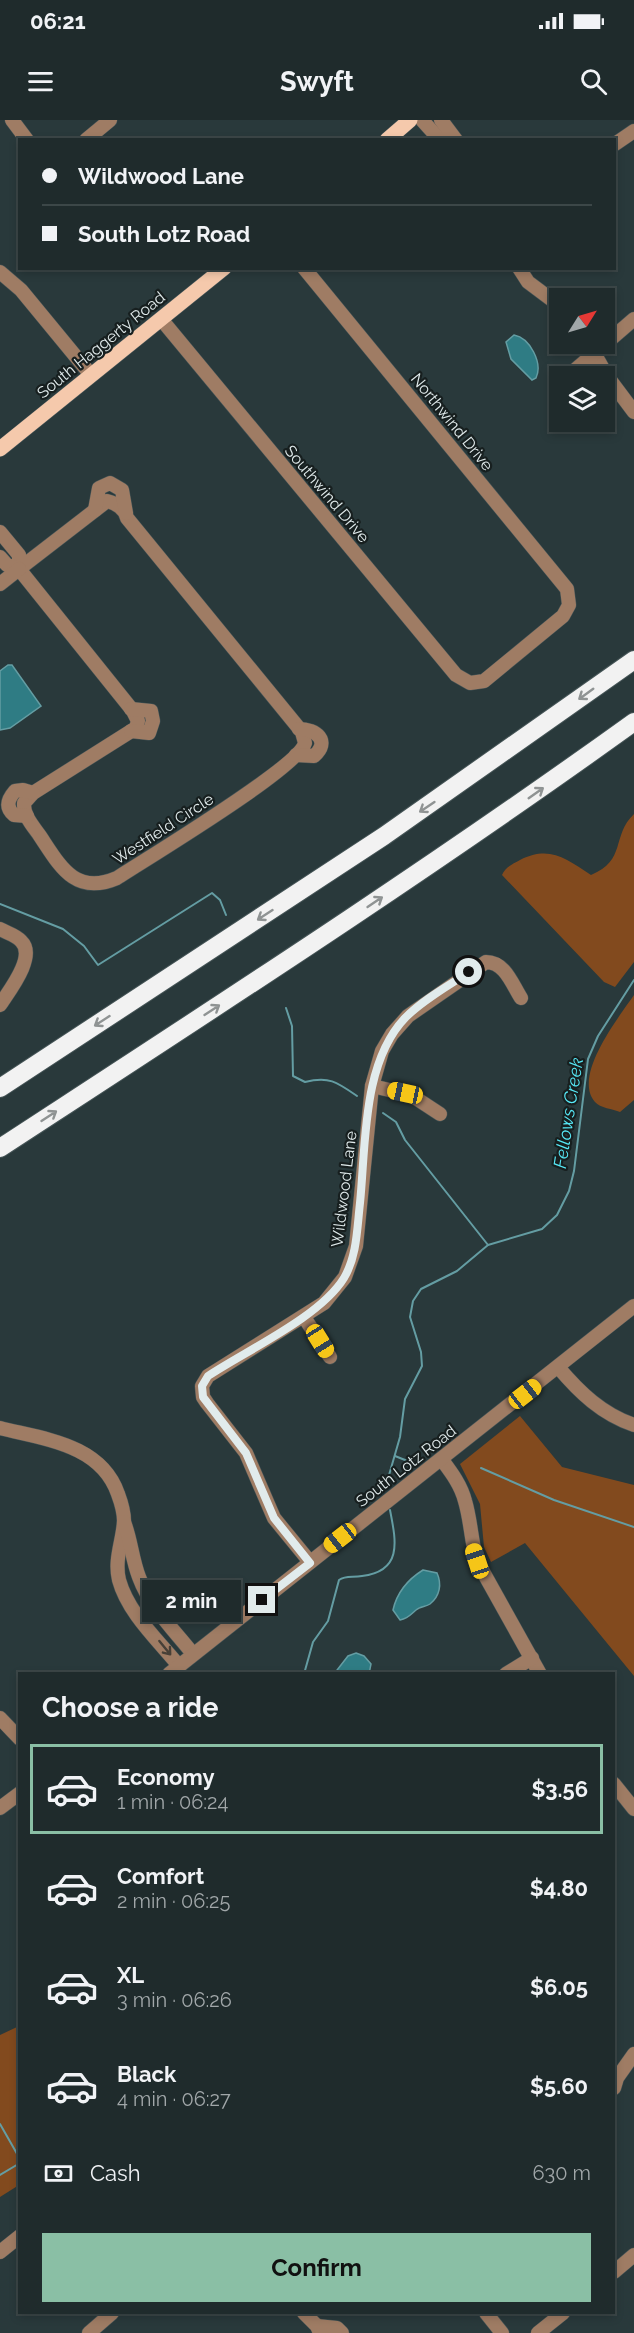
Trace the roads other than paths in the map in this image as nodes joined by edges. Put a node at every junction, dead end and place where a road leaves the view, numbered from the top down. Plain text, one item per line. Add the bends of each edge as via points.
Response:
1 (12, 120) edge
2 (110, 120) edge
3 (410, 120) edge
4 (422, 120) edge
5 (441, 120) edge
6 (634, 131) edge
7 (26, 138) edge
8 (88, 138) edge
9 (389, 138) edge
10 (438, 138) edge
11 (454, 138) edge
12 (616, 143) edge
13 (222, 270) edge
14 (306, 270) edge
15 (520, 270) edge
16 (0, 272) edge
17 (549, 298) edge
18 (162, 319) junction
19 (634, 320) edge
20 (615, 333) edge
21 (587, 354) edge
22 (595, 354) edge
23 (576, 366) edge
24 (91, 375) junction
25 (634, 412) edge
26 (0, 449) edge
27 (0, 532) edge
28 (0, 557) edge
29 (19, 569) junction
30 (0, 584) edge
31 (634, 660) edge
32 (472, 683) joint
33 (634, 722) edge
34 (0, 929) edge
35 (520, 998) dead end
36 (0, 1005) edge
37 (372, 1086) junction
38 (0, 1088) edge
39 (440, 1114) dead end
40 (0, 1148) edge
41 (634, 1306) edge
42 (304, 1317) junction
43 (330, 1357) dead end
44 (558, 1367) junction
45 (634, 1425) edge
46 (0, 1428) edge
47 (442, 1460) junction
48 (124, 1520) junction
49 (310, 1563) junction
50 (141, 1583) junction
51 (124, 1592) junction
52 (194, 1654) junction
53 (532, 1658) junction
54 (174, 1670) edge
55 (509, 1672) edge
56 (539, 1672) edge
57 (0, 1718) edge
58 (18, 1736) edge
59 (615, 1785) edge
60 (18, 1794) edge
61 (0, 1808) edge
62 (634, 1809) edge
63 (634, 2054) edge
64 (615, 2085) edge
65 (18, 2238) edge
66 (0, 2252) edge
67 (634, 2255) edge
68 (615, 2271) edge
69 (111, 2314) edge
70 (305, 2314) edge
71 (487, 2314) edge
72 (562, 2314) edge
73 (319, 2330) edge
74 (89, 2333) edge
75 (342, 2333) edge
76 (502, 2333) edge
77 (538, 2333) edge

1 - 7 street
2 - 8 street
3 - 9 main road
4 - 10 street
5 - 11 street
6 - 12 street
13 - 18 main road, South Haggerty Road
14 - 32 street, Northwind Drive via 567,589 569,600 563,616 488,679
15 - 17 street via 528,282
16 - 24 street via 21,290
18 - 24 main road, South Haggerty Road
18 - 32 street, Southwind Drive via 450,669 463,681
19 - 20 street
21 - 23 street
22 - 25 street
24 - 26 main road, South Haggerty Road
27 - 29 street via 19,555
28 - 29 street, Westfield Circle via 7,565
29 - 29 street, Westfield Circle via 107,501 114,502 299,729 305,743 302,750 249,793 109,882 86,883 71,877 27,816 24,804 33,793 136,728 138,721
29 - 30 street
31 -> 38 highway via 384,836
40 -> 33 highway via 264,976
34 - 36 street via 26,947 26,959
35 - 37 street, Wildwood Lane via 502,967 481,963 408,1016 392,1034 382,1051
37 - 39 street via 411,1095
37 - 42 street, Wildwood Lane via 352,1261 330,1297
41 - 44 street, South Lotz Road
42 - 43 street
42 - 49 street, Wildwood Lane via 208,1376 202,1392 250,1460 274,1518
44 - 45 street via 590,1401
44 - 47 street, South Lotz Road
46 - 48 street via 87,1454 114,1485
47 - 49 street, South Lotz Road
47 - 53 street via 465,1499 477,1561
48 - 50 street
48 - 51 street via 117,1572
49 - 52 street, South Lotz Road
50 - 51 street
50 - 52 street
51 -> 54 street
52 - 54 street, South Lotz Road
53 - 55 street
53 - 56 street
57 - 58 street
59 - 62 street
60 - 61 street
63 - 64 street
65 - 66 street
67 - 68 street
69 - 74 street
70 - 73 street
71 - 76 street
72 - 77 street
73 - 75 street via 337,2328

